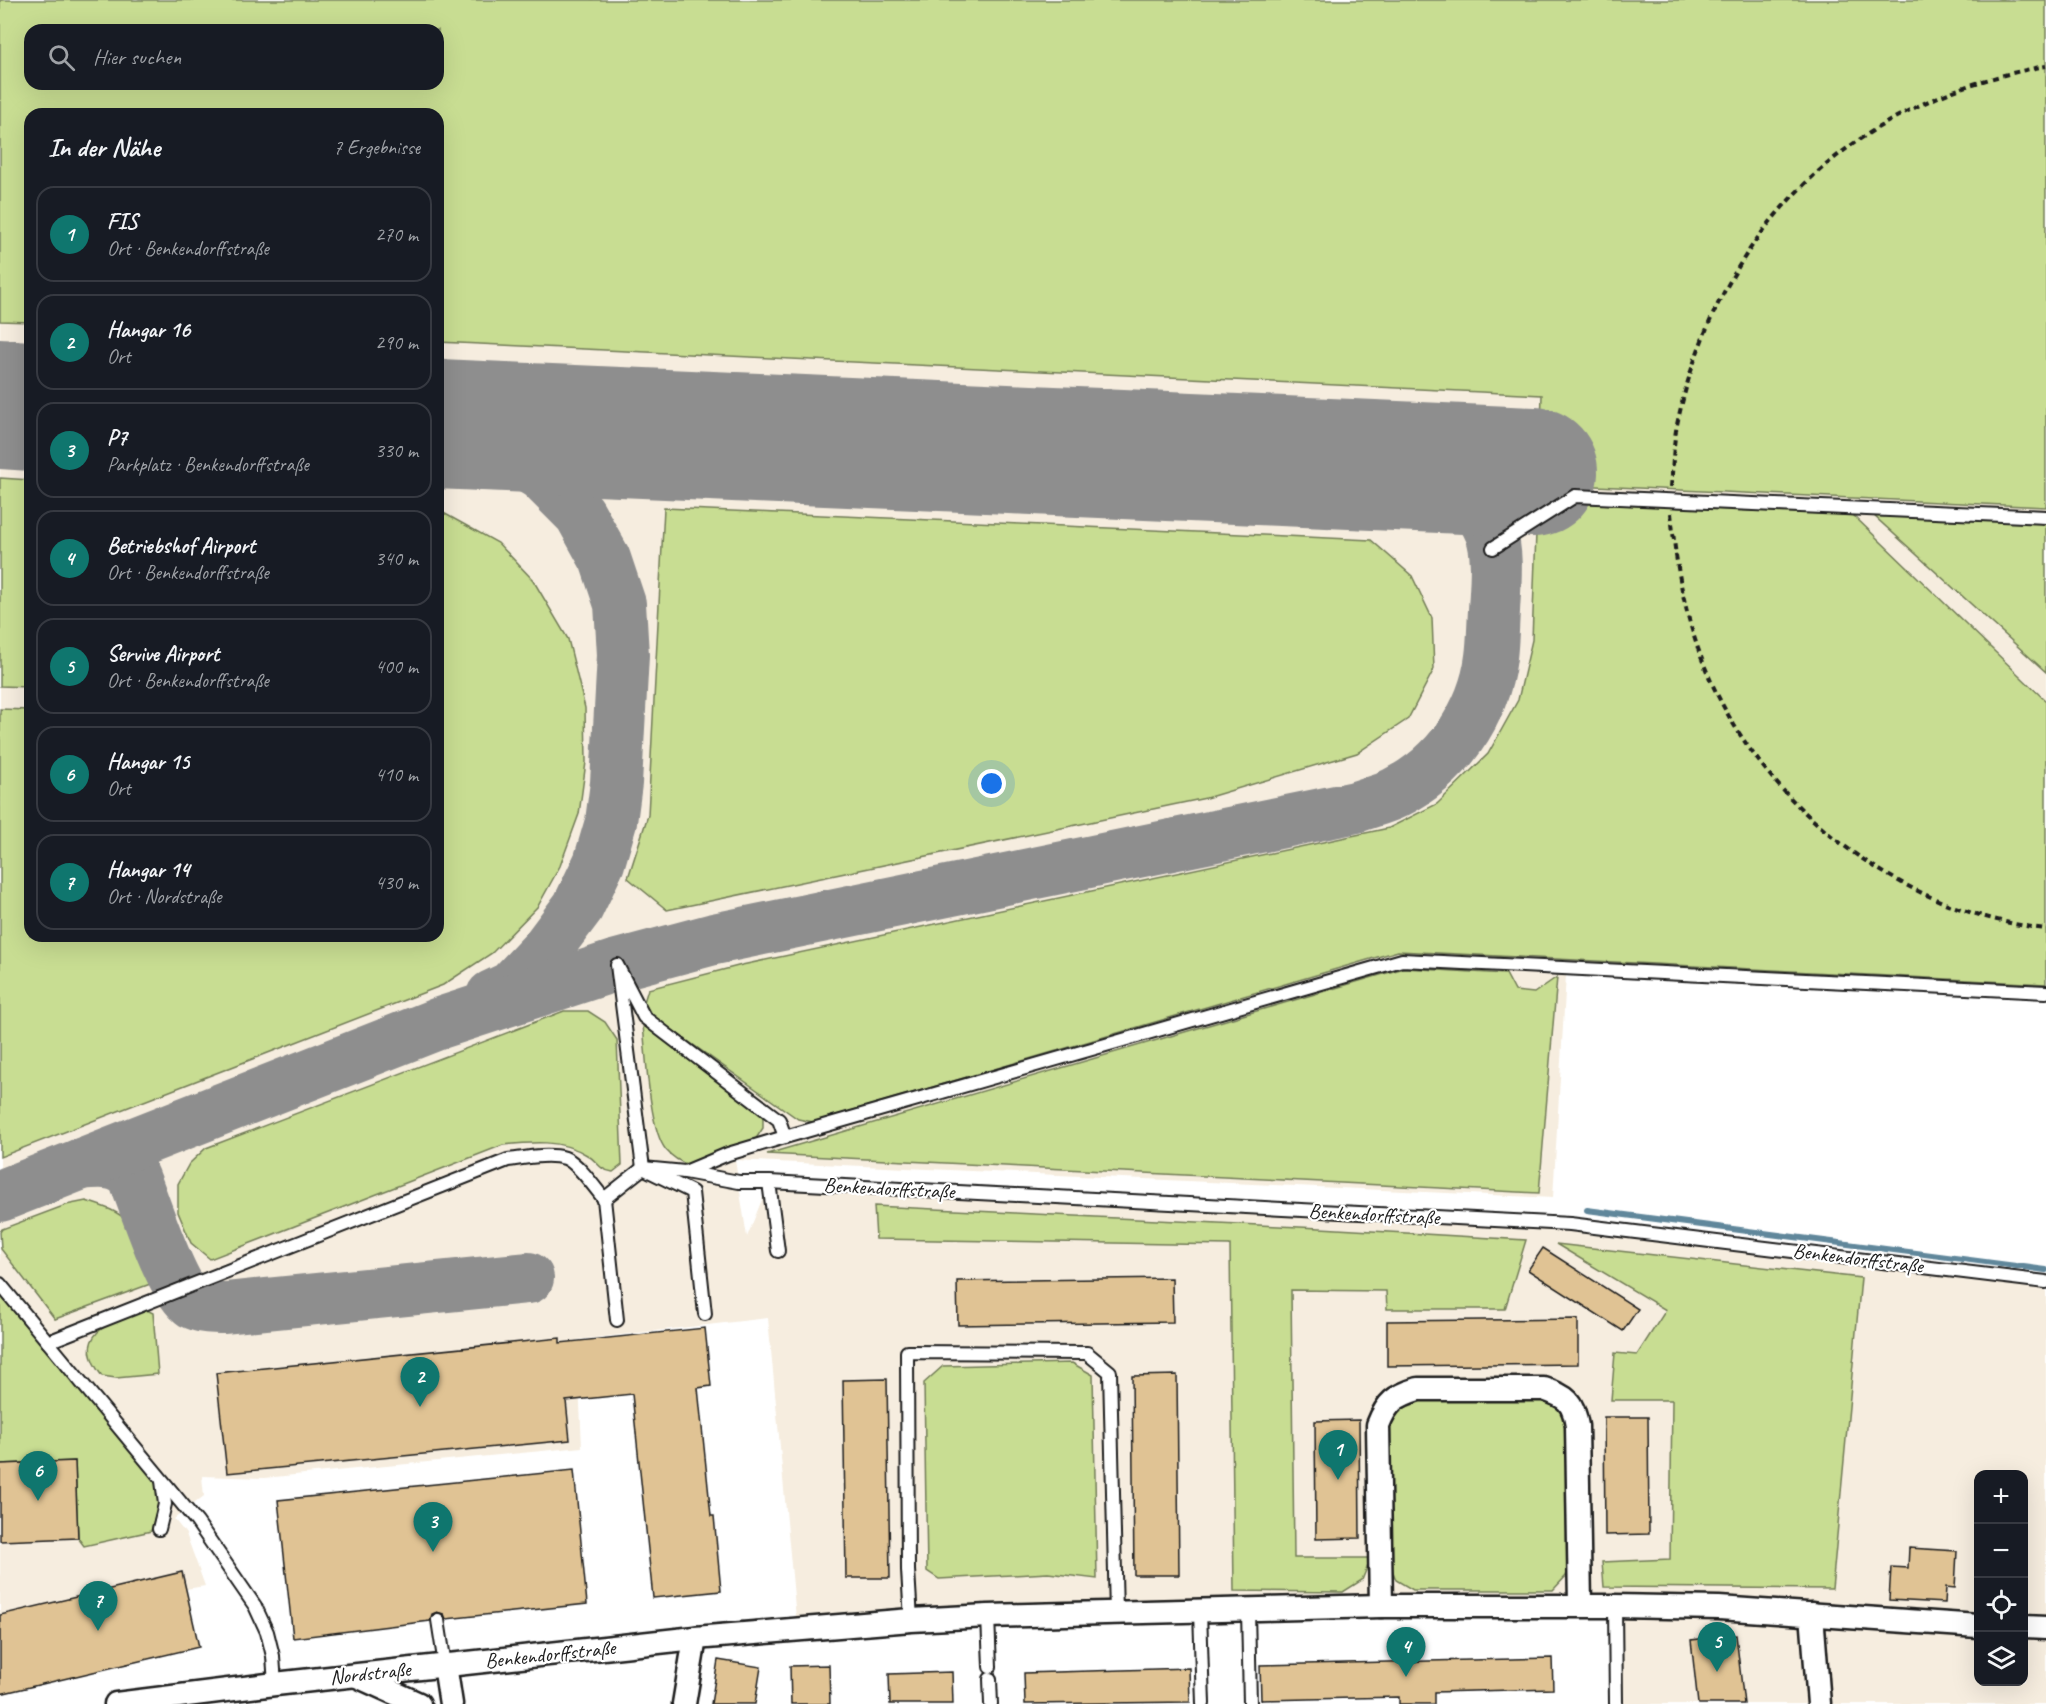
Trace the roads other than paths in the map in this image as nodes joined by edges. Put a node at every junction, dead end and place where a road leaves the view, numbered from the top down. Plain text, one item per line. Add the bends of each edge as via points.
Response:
1 (2046, 517) edge
2 (1493, 548) dead end
3 (2046, 992) edge
4 (785, 1137) junction
5 (644, 1168) junction
6 (685, 1172) junction
7 (769, 1182) junction
8 (604, 1199) junction
9 (778, 1251) dead end
10 (2046, 1282) edge
11 (0, 1284) edge
12 (705, 1314) dead end
13 (617, 1320) dead end
14 (48, 1342) junction
15 (162, 1480) junction
16 (159, 1529) dead end
17 (1580, 1605) junction
18 (1381, 1606) junction
19 (1615, 1606) junction
20 (1248, 1610) junction
21 (1200, 1611) junction
22 (1116, 1613) junction
23 (1812, 1614) junction
24 (988, 1616) junction
25 (438, 1620) dead end
26 (911, 1620) junction
27 (1974, 1626) edge
28 (2028, 1627) edge
29 (2046, 1628) edge
30 (695, 1638) junction
31 (445, 1665) junction
32 (356, 1675) junction
33 (275, 1684) junction
34 (116, 1704) edge
35 (419, 1704) edge
36 (452, 1704) edge
37 (684, 1704) edge
38 (991, 1704) edge
39 (1203, 1704) edge
40 (1250, 1704) edge
41 (1616, 1704) edge
42 (1819, 1704) edge

1 - 2 lane via 1575,496
3 - 4 lane via 1402,960
4 - 5 lane via 779,1120 644,1017 617,965
4 - 6 lane
5 - 6 lane, Benkendorffstraße
5 - 8 lane
5 - 12 lane via 692,1192
6 - 7 lane, Benkendorffstraße via 738,1182
7 - 9 lane
7 - 10 lane, Benkendorffstraße via 1570,1224
8 - 13 lane
8 - 14 lane via 566,1159 545,1156 508,1160
11 - 14 lane
14 - 15 lane
15 - 16 lane via 165,1504
15 - 33 lane via 255,1606 267,1632
17 - 18 street, Benkendorffstraße
17 - 18 street via 1574,1408 1563,1396 1544,1389 1418,1389 1399,1395 1385,1409 1378,1425
17 - 19 street, Benkendorffstraße
18 - 20 street, Benkendorffstraße
19 - 23 street, Benkendorffstraße
19 - 41 lane
20 - 21 street, Benkendorffstraße
20 - 40 lane
21 - 22 street, Benkendorffstraße
21 - 39 lane
22 - 24 street, Benkendorffstraße
22 - 26 lane via 1110,1372 1087,1353 907,1352
23 - 27 street, Benkendorffstraße
23 - 42 street
24 - 26 street, Benkendorffstraße
24 - 38 lane
25 - 31 lane
26 - 30 street, Benkendorffstraße
28 - 29 street
30 - 31 street, Benkendorffstraße
30 - 37 street
31 - 32 street, Nordstraße
31 - 36 street
32 - 33 street, Nordstraße
32 - 35 street
33 - 34 street, Nordstraße

